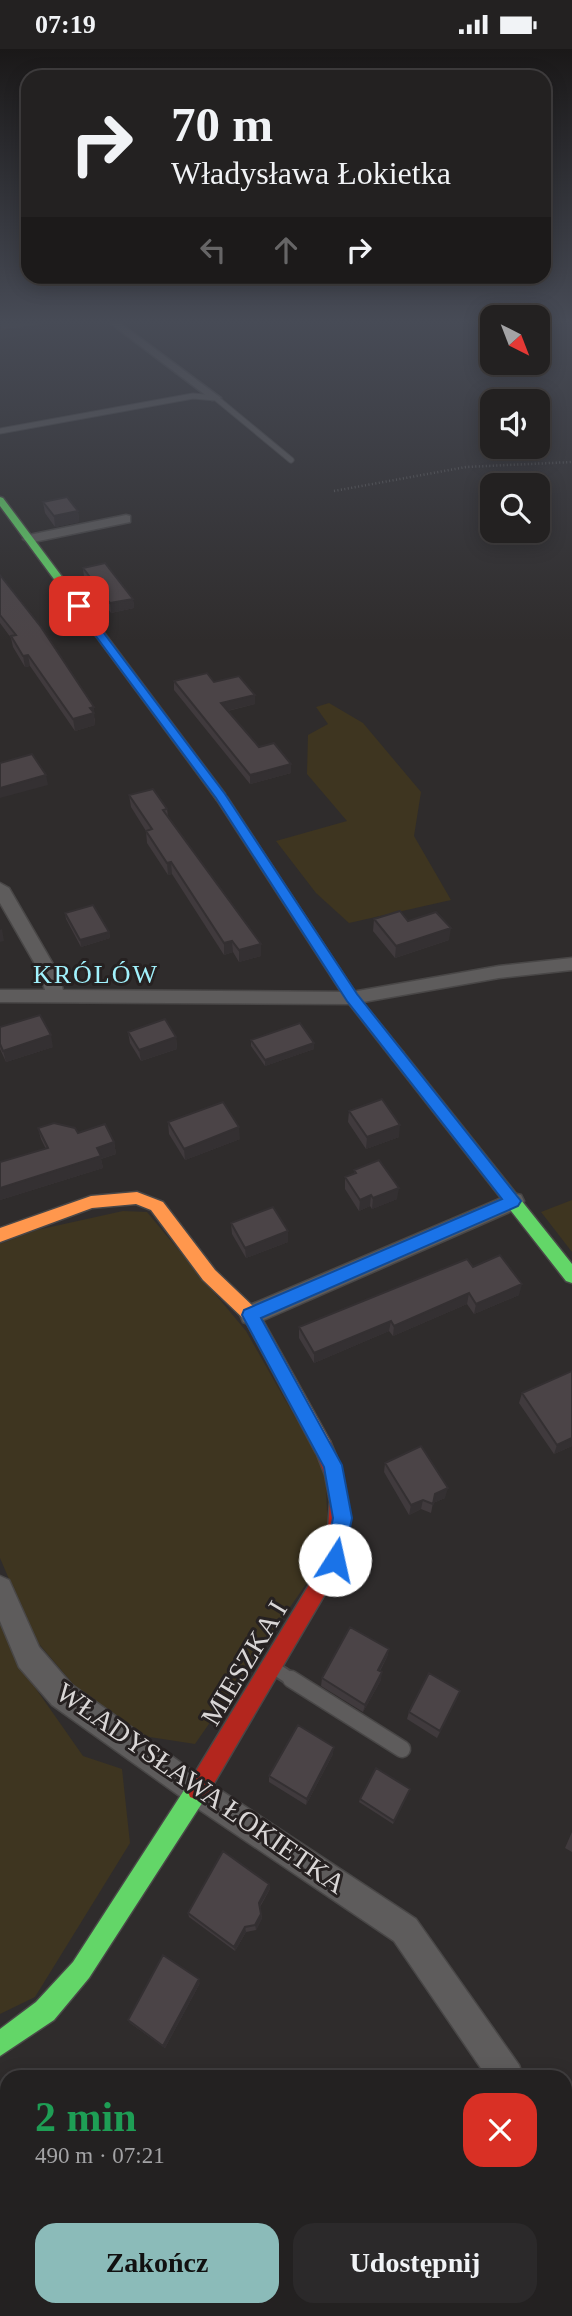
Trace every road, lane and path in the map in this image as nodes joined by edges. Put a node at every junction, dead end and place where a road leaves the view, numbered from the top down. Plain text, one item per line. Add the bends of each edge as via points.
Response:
1 (253, 429) edge
2 (291, 460) dead end
3 (572, 462) edge
4 (334, 491) dead end
5 (0, 500) edge
6 (126, 519) dead end
7 (29, 539) junction
8 (0, 888) edge
9 (572, 964) edge
10 (0, 996) edge
11 (56, 996) junction
12 (352, 998) junction
13 (513, 1201) junction
14 (0, 1235) edge
15 (572, 1276) edge
16 (251, 1315) junction
17 (3, 1605) edge
18 (272, 1667) junction
19 (402, 1749) dead end
20 (198, 1791) junction
21 (0, 2044) edge
22 (502, 2070) edge

1 - 2 lane
3 - 4 path via 466,467
5 - 7 street
6 - 7 street
7 - 12 street via 221,797
8 - 11 street via 48,971
9 - 12 street
10 - 11 street
11 - 12 street
12 - 13 street
13 - 15 street
13 - 16 street
14 - 16 street, MIESZKA I via 91,1202 137,1198 156,1206 209,1275
16 - 18 street, MIESZKA I via 333,1465 342,1518 335,1560
17 - 20 street, WŁADYSŁAWA ŁOKIETKA via 29,1657 62,1695
18 - 19 lane
18 - 20 street, MIESZKA I
20 - 21 street, MIESZKA I via 62,1995 29,2026
20 - 22 street, WŁADYSŁAWA ŁOKIETKA via 405,1930

